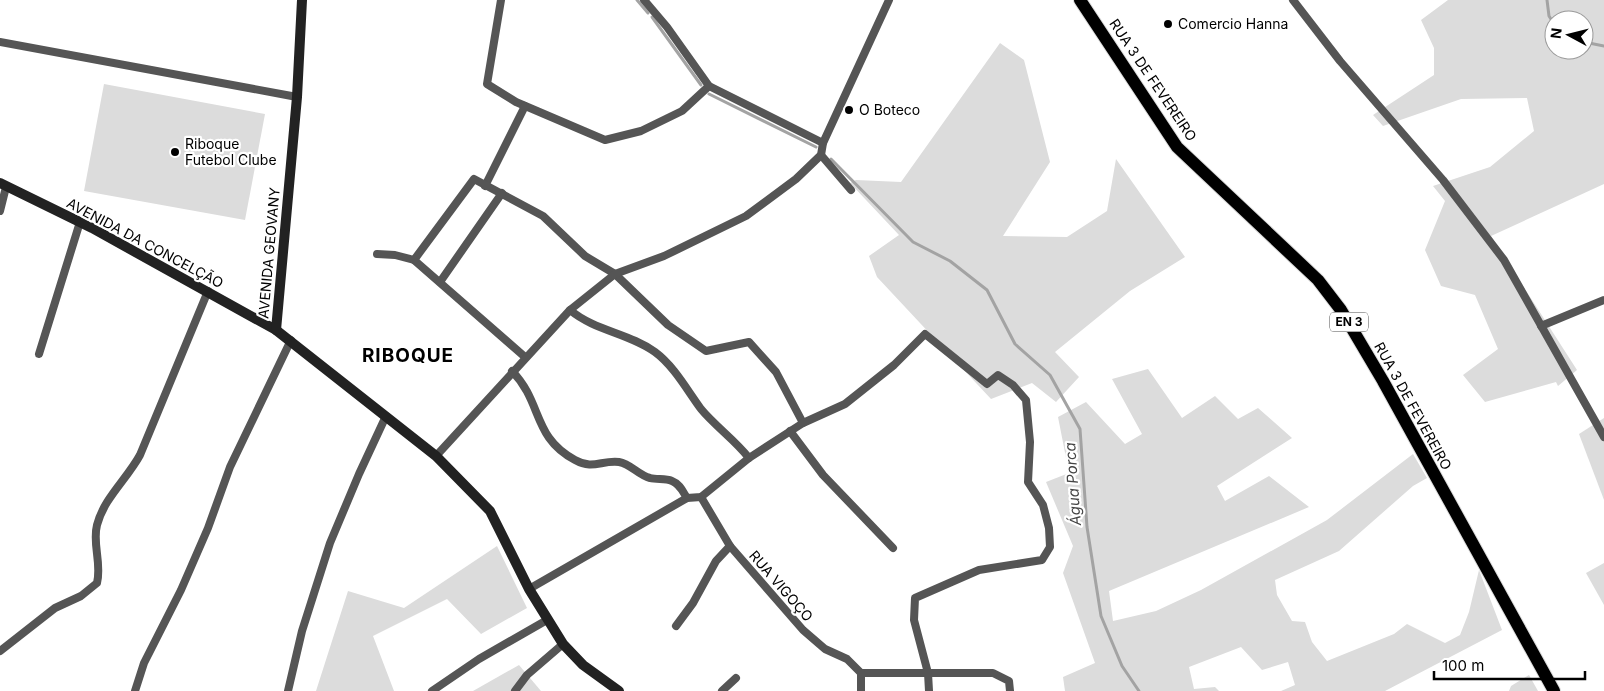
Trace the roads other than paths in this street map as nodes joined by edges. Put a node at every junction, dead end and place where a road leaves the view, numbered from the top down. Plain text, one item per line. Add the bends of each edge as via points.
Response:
1 (302, 0) edge
2 (501, 0) edge
3 (644, 0) edge
4 (889, 0) edge
5 (1080, 0) edge
6 (1293, 0) edge
7 (0, 42) edge
8 (709, 86) junction
9 (298, 97) junction
10 (525, 106) junction
11 (823, 143) junction
12 (821, 155) junction
13 (3, 185) edge
14 (485, 186) junction
15 (851, 190) dead end
16 (502, 193) junction
17 (0, 211) edge
18 (80, 222) junction
19 (377, 254) dead end
20 (414, 260) junction
21 (616, 274) junction
22 (440, 282) junction
23 (208, 291) junction
24 (1604, 300) edge
25 (570, 310) junction
26 (1542, 326) junction
27 (276, 330) junction
28 (291, 340) junction
29 (39, 354) dead end
30 (525, 357) junction
31 (512, 371) junction
32 (386, 416) junction
33 (802, 423) junction
34 (790, 431) junction
35 (1604, 437) edge
36 (436, 456) junction
37 (749, 458) junction
38 (700, 497) junction
39 (687, 498) junction
40 (730, 546) junction
41 (893, 548) dead end
42 (529, 589) junction
43 (547, 620) junction
44 (676, 626) dead end
45 (563, 644) junction
46 (0, 651) edge
47 (861, 673) junction
48 (928, 673) junction
49 (736, 678) dead end
50 (135, 691) edge
51 (288, 691) edge
52 (432, 691) edge
53 (516, 691) edge
54 (619, 691) edge
55 (722, 691) edge
56 (862, 691) edge
57 (929, 691) edge
58 (1010, 691) edge
59 (1554, 691) edge

1 - 9 main road, AVENIDA GEOVANY
2 - 10 street via 487,84
3 - 8 street
4 - 11 street
5 - 59 main road, RUA 3 DE FEVEREIRO / EN 3 via 1177,147 1318,280 1341,310
6 - 26 street via 1340,61 1460,202 1504,260
7 - 9 street
8 - 10 street via 682,111 641,131 605,140
8 - 11 street
9 - 27 main road, AVENIDA GEOVANY
10 - 14 street
11 - 12 street
12 - 15 street
12 - 21 street via 796,179 746,216 664,256
13 - 17 street
13 - 18 main road, AVENIDA DA CONCELÇÃO
14 - 16 street
14 - 20 street via 474,180
16 - 21 street via 543,216 585,256
16 - 22 street
18 - 23 main road, AVENIDA DA CONCELÇÃO
18 - 29 street
19 - 20 street
20 - 22 street
21 - 25 street
21 - 33 street via 668,326 706,350 749,342 776,372
22 - 30 street
23 - 27 main road, AVENIDA DA CONCELÇÃO
23 - 46 street via 140,455 102,509 96,538 100,561 97,582 81,596 55,608
24 - 26 street
25 - 30 street
25 - 37 street via 584,321 657,354 702,410 734,439
26 - 35 street
27 - 28 main road, AVENIDA DA CONCELÇÃO
28 - 32 main road, AVENIDA DA CONCELÇÃO
28 - 50 street via 230,467 208,528 144,663
30 - 31 street
31 - 36 street
31 - 39 street via 525,385 546,435 559,450 592,466 611,462 628,464 651,478 679,485
32 - 36 main road, AVENIDA DA CONCELÇÃO
32 - 51 street via 330,543 302,631
33 - 34 street
33 - 48 street via 845,404 894,365 925,334 987,384 998,374 1026,400 1030,442 1028,482 1042,505 1050,546 1042,560 979,570 915,598 914,620
34 - 37 street
34 - 41 street via 823,475
36 - 42 main road, AVENIDA DA CONCELÇÃO via 490,511
37 - 38 street
38 - 39 street
38 - 40 street, RUA VIGOÇO
39 - 42 street
40 - 44 street via 716,561
40 - 47 street, RUA VIGOÇO via 812,640 847,660
42 - 43 main road, AVENIDA DA CONCELÇÃO
43 - 45 main road, AVENIDA DA CONCELÇÃO
43 - 52 street via 479,659
45 - 53 street via 527,676
45 - 54 main road, AVENIDA DA CONCELÇÃO via 583,665
47 - 48 street
47 - 56 street
48 - 57 street
48 - 58 street via 993,673 1009,681
49 - 55 street

